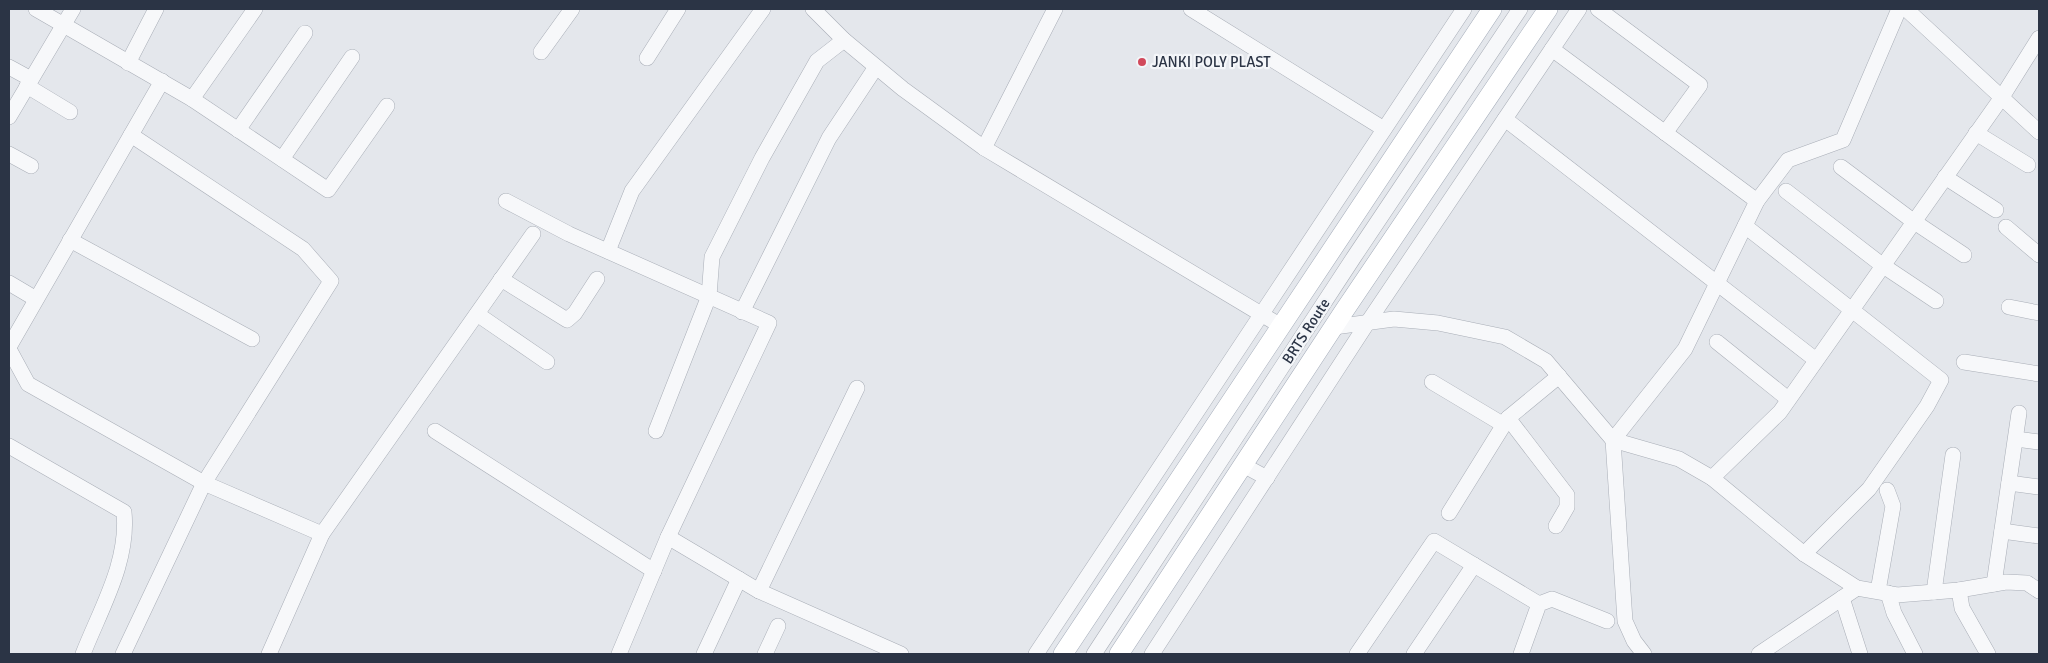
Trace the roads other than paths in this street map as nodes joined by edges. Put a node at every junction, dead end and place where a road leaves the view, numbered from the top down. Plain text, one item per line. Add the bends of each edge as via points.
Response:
1 (36, 9) edge
2 (73, 9) edge
3 (156, 9) edge
4 (255, 9) edge
5 (572, 9) edge
6 (678, 9) edge
7 (763, 9) edge
8 (813, 9) edge
9 (1055, 9) edge
10 (1190, 9) edge
11 (1464, 9) edge
12 (1492, 9) edge
13 (1520, 9) edge
14 (1548, 9) edge
15 (1580, 9) edge
16 (1598, 9) edge
17 (1899, 9) edge
18 (1906, 9) edge
19 (62, 24) junction
20 (305, 33) dead end
21 (2039, 38) edge
22 (844, 40) junction
23 (1552, 50) junction
24 (541, 52) dead end
25 (352, 57) dead end
26 (647, 58) dead end
27 (128, 63) junction
28 (9, 67) edge
29 (876, 67) junction
30 (162, 81) junction
31 (29, 82) junction
32 (2002, 97) junction
33 (192, 99) junction
34 (387, 106) dead end
35 (70, 112) dead end
36 (9, 117) edge
37 (1505, 119) junction
38 (1384, 129) junction
39 (238, 130) junction
40 (2039, 132) edge
41 (1665, 133) junction
42 (1976, 133) junction
43 (131, 135) junction
44 (984, 148) junction
45 (9, 154) edge
46 (282, 159) junction
47 (2028, 165) dead end
48 (31, 166) dead end
49 (1841, 167) dead end
50 (1945, 177) junction
51 (1786, 191) dead end
52 (506, 201) dead end
53 (1757, 201) junction
54 (1996, 210) dead end
55 (1405, 221) junction
56 (1913, 221) junction
57 (1745, 226) junction
58 (2006, 227) dead end
59 (533, 234) dead end
60 (1426, 236) junction
61 (70, 240) junction
62 (608, 251) junction
63 (1964, 255) dead end
64 (2039, 255) edge
65 (1882, 265) junction
66 (502, 279) junction
67 (597, 279) dead end
68 (9, 282) edge
69 (1717, 283) junction
70 (709, 296) junction
71 (36, 299) junction
72 (1936, 301) dead end
73 (1852, 308) junction
74 (2009, 308) dead end
75 (742, 312) junction
76 (2039, 313) edge
77 (476, 314) junction
78 (1262, 315) junction
79 (1368, 322) junction
80 (1281, 326) junction
81 (1334, 327) junction
82 (252, 339) dead end
83 (10, 341) edge
84 (1717, 342) dead end
85 (1816, 360) junction
86 (547, 362) dead end
87 (1964, 362) dead end
88 (2039, 374) edge
89 (1559, 376) junction
90 (1432, 382) dead end
91 (857, 388) dead end
92 (1788, 399) junction
93 (2020, 413) dead end
94 (1506, 421) junction
95 (435, 430) dead end
96 (656, 431) dead end
97 (2016, 439) junction
98 (1613, 440) junction
99 (2039, 442) edge
100 (9, 446) edge
101 (1953, 455) dead end
102 (1243, 465) junction
103 (1267, 478) junction
104 (1712, 478) junction
105 (204, 483) junction
106 (2009, 483) junction
107 (2039, 487) edge
108 (1887, 490) dead end
109 (1449, 514) dead end
110 (1556, 526) dead end
111 (2002, 531) junction
112 (322, 534) junction
113 (2039, 536) edge
114 (668, 537) junction
115 (1804, 554) junction
116 (1474, 565) junction
117 (654, 572) junction
118 (739, 579) junction
119 (1994, 584) junction
120 (1857, 588) junction
121 (1959, 590) junction
122 (759, 591) junction
123 (1883, 592) junction
124 (1934, 592) junction
125 (2039, 592) edge
126 (1842, 598) junction
127 (1539, 604) junction
128 (1607, 621) dead end
129 (778, 626) dead end
130 (1524, 653) edge
131 (83, 654) edge
132 (123, 654) edge
133 (269, 654) edge
134 (619, 654) edge
135 (704, 654) edge
136 (765, 654) edge
137 (901, 654) edge
138 (1036, 654) edge
139 (1063, 654) edge
140 (1094, 654) edge
141 (1119, 654) edge
142 (1152, 654) edge
143 (1357, 654) edge
144 (1414, 654) edge
145 (1644, 654) edge
146 (1759, 654) edge
147 (1860, 654) edge
148 (1915, 654) edge
149 (1988, 654) edge

1 - 19 street
2 - 19 street
3 - 27 street
4 - 33 street
5 - 24 street
6 - 26 street
7 - 62 street via 632,191
8 - 22 street
9 - 44 street
10 - 38 street
11 - 38 street
12 - 80 main road
13 - 140 street, BRTS Route
14 - 55 main road
15 - 23 street
16 - 41 street via 1700,85
17 - 53 street via 1843,140 1788,160
18 - 32 street
19 - 27 street
19 - 31 street
20 - 39 street
21 - 32 street
22 - 29 street
22 - 70 street via 817,61 762,158 712,257
23 - 37 street
23 - 41 street
25 - 46 street
27 - 30 street
28 - 31 street
29 - 44 street
29 - 75 street via 829,138
30 - 33 street
30 - 43 street
31 - 35 street
31 - 36 street
32 - 40 street
32 - 42 street
33 - 39 street
34 - 46 street via 328,190
37 - 60 street
37 - 69 street
38 - 78 street
39 - 46 street
41 - 53 street
42 - 47 street
42 - 50 street
43 - 61 street
43 - 105 street via 302,249 331,281
44 - 78 street
45 - 48 street
49 - 56 street
50 - 54 street
50 - 56 street
51 - 65 street
52 - 62 street
53 - 57 street
55 - 60 street
55 - 81 main road
56 - 63 street
56 - 65 street
57 - 69 street
57 - 73 street
58 - 64 street
59 - 66 street
60 - 79 street
61 - 71 street
61 - 82 street
62 - 70 street
65 - 72 street
65 - 73 street
66 - 67 street via 567,320
66 - 77 street
68 - 71 street
69 - 85 street
69 - 98 street via 1685,349
70 - 75 street
70 - 96 street
71 - 83 street
73 - 85 street
73 - 115 street via 1941,380 1870,489
74 - 76 street
75 - 114 street via 768,323
77 - 86 street
77 - 112 street
78 - 80 street
78 - 138 street
79 - 81 street
79 - 89 street via 1394,319 1438,323 1505,337 1546,361
79 - 103 street
80 - 139 main road
81 - 102 main road
83 - 105 street via 28,384
84 - 92 street
85 - 92 street
87 - 88 street
89 - 94 street
89 - 98 street
90 - 94 street
91 - 122 street
92 - 104 street via 1780,412
93 - 97 street
94 - 109 street
94 - 110 street via 1567,495 1567,507
95 - 117 street
97 - 99 street
97 - 106 street
98 - 104 street via 1679,459
98 - 145 street via 1625,621
100 - 131 street via 124,512 122,559
101 - 124 street
102 - 103 street
102 - 141 main road
103 - 142 street
104 - 115 street
105 - 112 street
105 - 132 street
106 - 107 street
106 - 111 street
108 - 123 street via 1893,506
111 - 113 street
111 - 119 street
112 - 133 street
114 - 117 street
114 - 118 street
115 - 120 street
116 - 127 street
116 - 143 street via 1434,541
116 - 144 street
117 - 134 street
118 - 122 street
118 - 135 street
119 - 121 street
119 - 125 street via 2028,583
120 - 123 street
120 - 126 street
121 - 124 street
121 - 149 street via 1962,608
122 - 137 street
123 - 124 street
123 - 148 street
126 - 146 street
126 - 147 street
127 - 128 street via 1552,599
127 - 130 street
129 - 136 street

